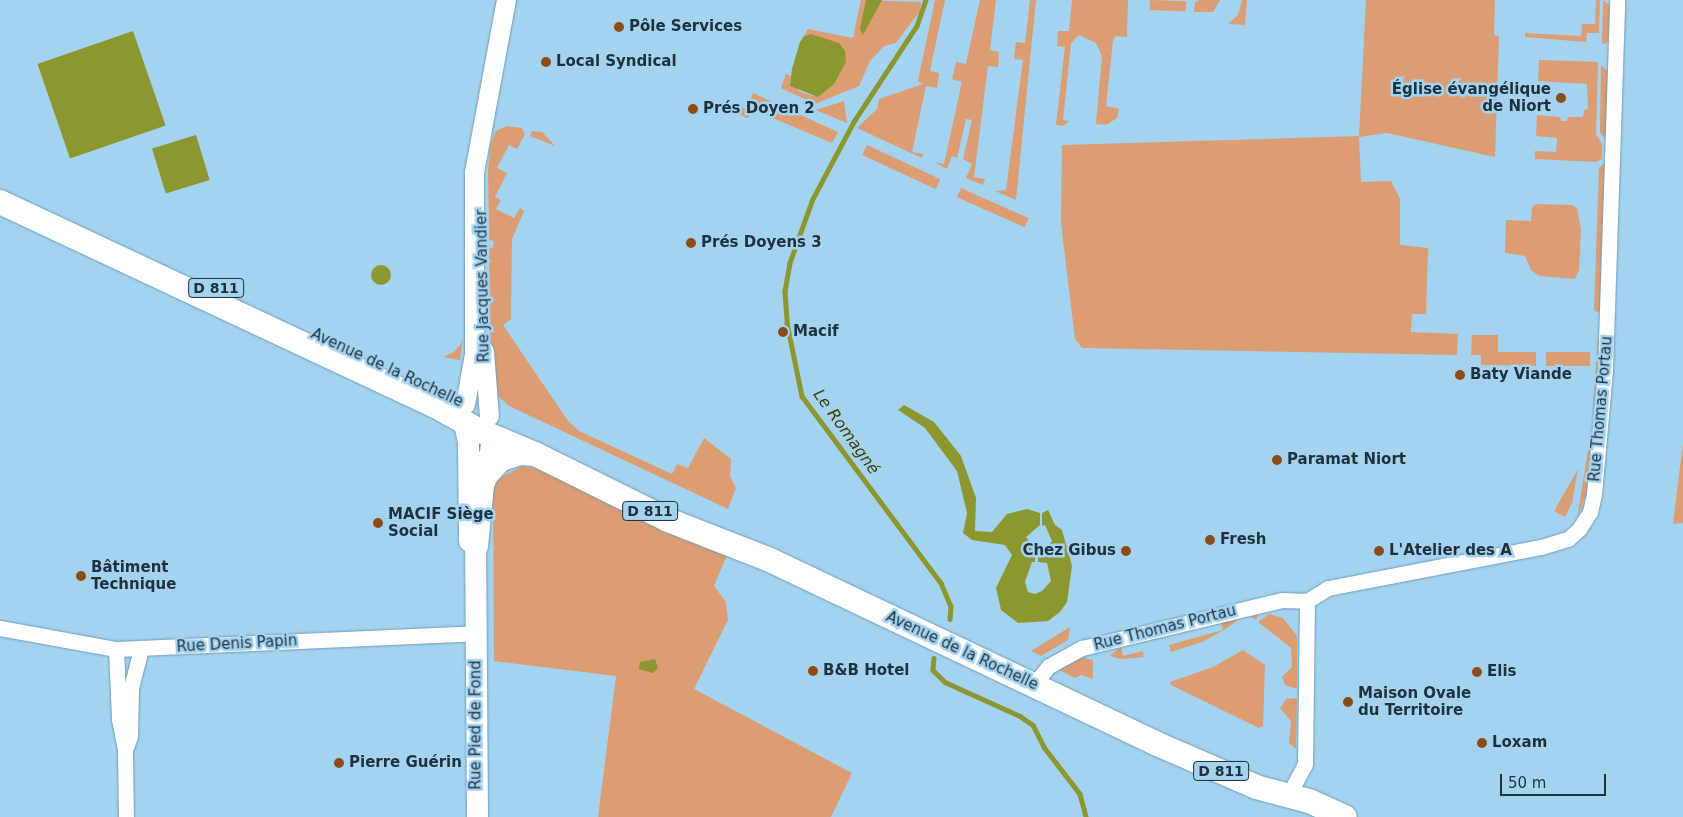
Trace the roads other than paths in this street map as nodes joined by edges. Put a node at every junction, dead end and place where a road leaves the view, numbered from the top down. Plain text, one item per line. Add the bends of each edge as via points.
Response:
1 (506, 0) edge
2 (1617, 0) edge
3 (476, 155) junction
4 (0, 187) edge
5 (0, 202) edge
6 (465, 413) junction
7 (490, 426) junction
8 (535, 454) junction
9 (476, 546) junction
10 (770, 560) junction
11 (476, 601) junction
12 (1307, 601) junction
13 (0, 628) edge
14 (476, 632) junction
15 (116, 649) junction
16 (141, 649) junction
17 (1035, 683) junction
18 (125, 749) junction
19 (1288, 796) junction
20 (126, 817) edge
21 (477, 817) edge
22 (1312, 817) edge
23 (1345, 817) edge

1 - 3 street, Rue Jacques Vandier
2 - 12 street, Rue Thomas Portau via 1605,370 1594,494 1585,522 1574,535 1557,544 1328,588
3 - 6 street, Rue Jacques Vandier via 472,196 474,354
3 - 7 street, Rue Jacques Vandier via 482,204
4 - 6 main road, Avenue de la Rochelle / D 811
5 - 6 main road, Avenue de la Rochelle / D 811 via 434,405
6 - 7 main road, Avenue de la Rochelle / D 811
6 - 11 main road, Rue Jacques Vandier via 469,547
7 - 8 main road, Avenue de la Rochelle / D 811
7 - 9 main road, Rue Jacques Vandier via 490,452 473,487
7 - 10 main road, Avenue de la Rochelle / D 811 via 676,506
8 - 9 main road via 521,453 501,460 486,475 482,485
8 - 10 main road, Avenue de la Rochelle / D 811 via 668,520
9 - 11 main road, Rue Jacques Vandier
10 - 17 main road, Avenue de la Rochelle / D 811
11 - 14 main road, Rue Jacques Vandier
12 - 17 street, Rue Thomas Portau via 1282,600 1082,648 1049,666
12 - 19 street via 1305,758 1302,773
13 - 15 street, Rue Denis Papin
14 - 16 street, Rue Denis Papin
14 - 21 main road, Rue Pied de Fond
15 - 16 street, Rue Denis Papin
15 - 18 street via 119,719
16 - 18 street via 131,688 130,736
17 - 19 main road, Avenue de la Rochelle / D 811 via 1078,708 1155,743 1256,787
17 - 19 main road, D 811 via 1072,692 1266,773
18 - 20 street
19 - 22 main road, D 811
19 - 23 main road, D 811 via 1309,801

